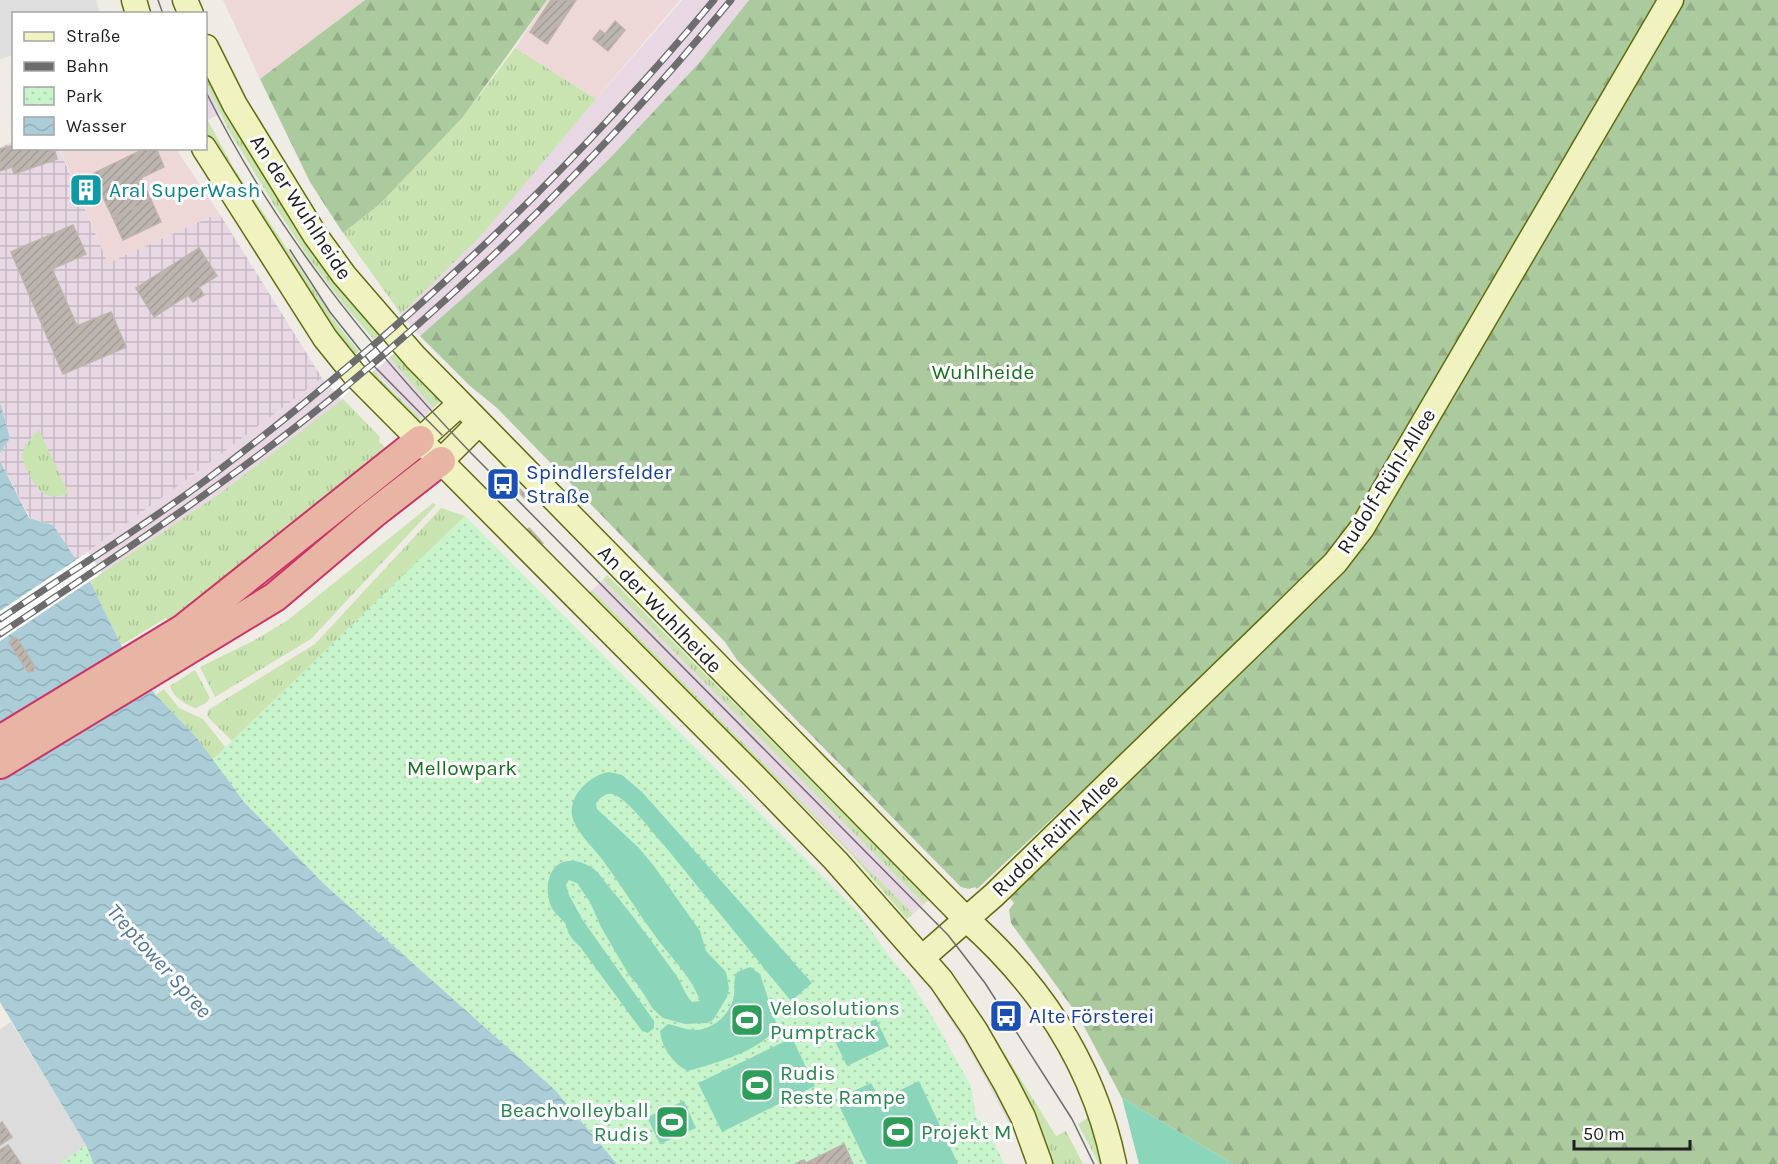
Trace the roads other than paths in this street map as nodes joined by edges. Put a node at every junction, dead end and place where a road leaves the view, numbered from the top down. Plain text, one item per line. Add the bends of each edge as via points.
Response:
1 (1671, 0) edge
2 (207, 49) edge
3 (205, 150) edge
4 (460, 404) junction
5 (479, 423) junction
6 (420, 440) junction
7 (441, 461) junction
8 (163, 655) junction
9 (0, 740) edge
10 (0, 764) edge
11 (965, 918) junction
12 (922, 958) junction
13 (1040, 1164) edge
14 (1114, 1164) edge

1 - 11 main road, Rudolf-Rühl-Allee via 1347,548 994,895
2 - 4 main road, An der Wuhlheide via 235,105 315,235 351,284
3 - 6 main road via 325,338 354,374
4 - 5 main road, An der Wuhlheide
4 - 6 main road
5 - 7 main road
5 - 11 main road, An der Wuhlheide
6 - 7 main road
6 - 8 highway via 214,606
7 - 8 highway via 275,597
7 - 12 main road via 836,861
8 - 9 highway
8 - 10 highway
11 - 12 main road, Rudolf-Rühl-Allee
11 - 14 main road, An der Wuhlheide via 996,944 1040,998 1072,1050 1095,1098
12 - 13 main road via 975,1030 1006,1084

